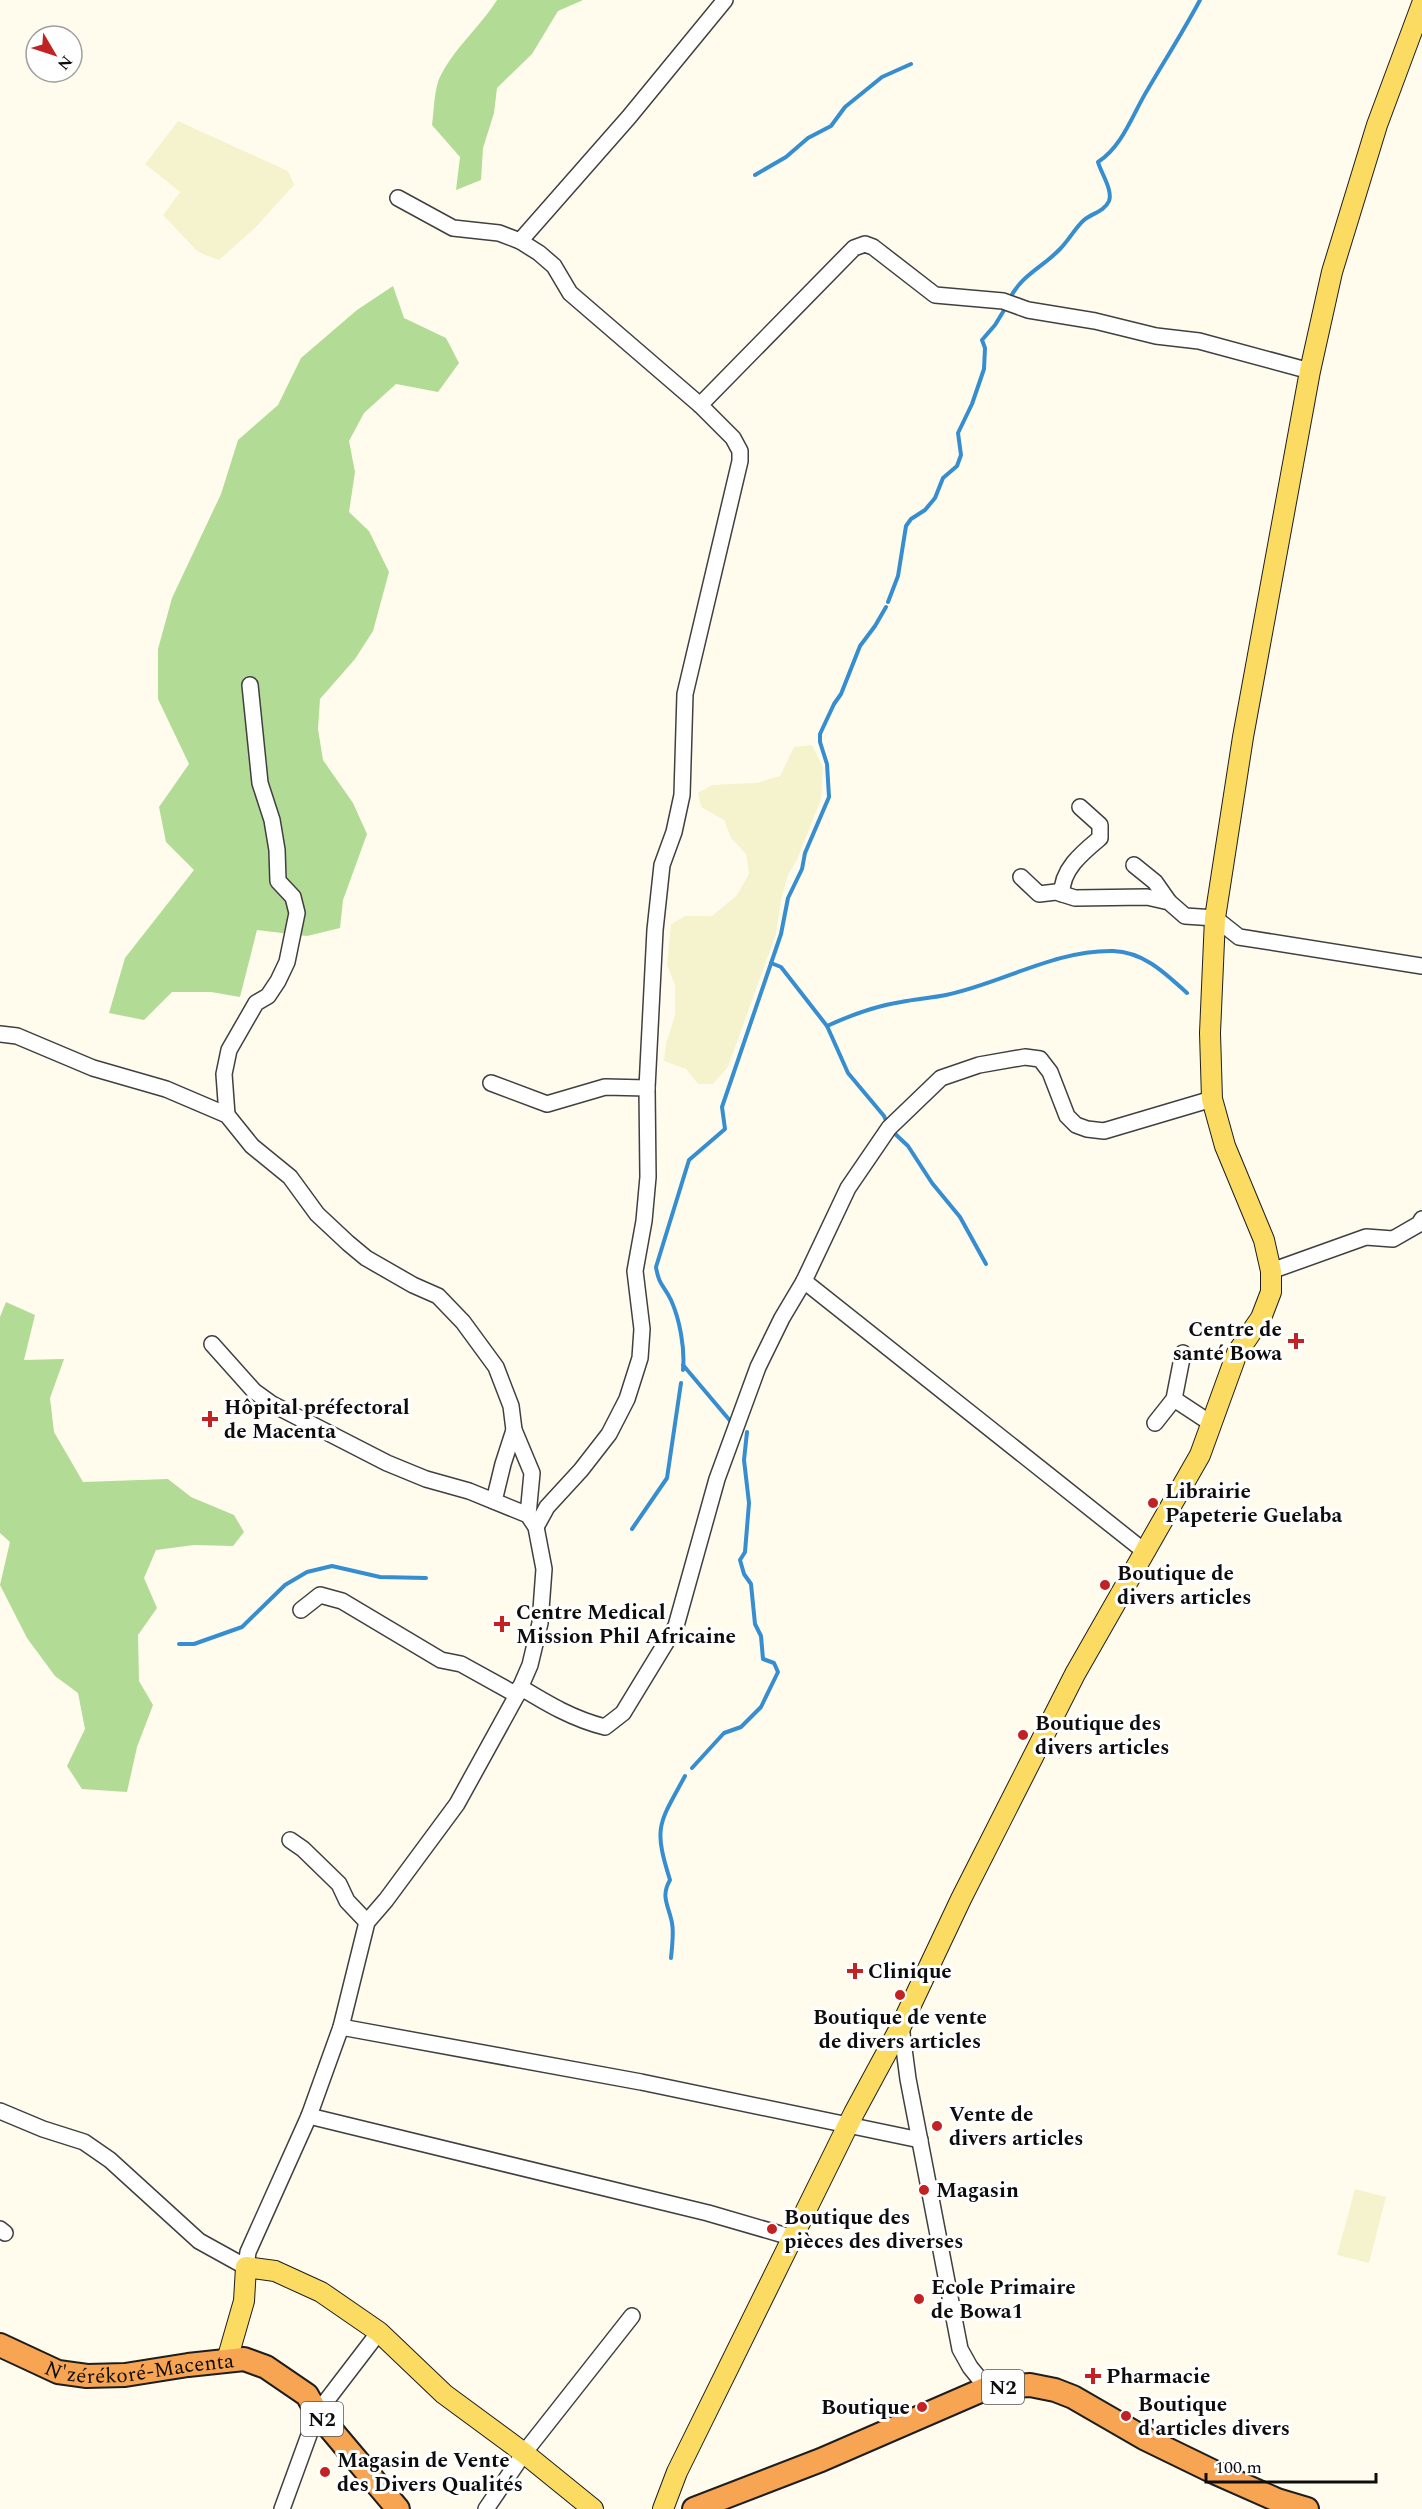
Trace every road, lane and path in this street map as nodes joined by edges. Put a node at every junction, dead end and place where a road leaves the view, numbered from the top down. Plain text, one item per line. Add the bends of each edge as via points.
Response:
1 (725, 0) edge
2 (1422, 4) edge
3 (398, 198) dead end
4 (520, 241) junction
5 (1310, 372) junction
6 (700, 405) junction
7 (250, 685) dead end
8 (1080, 807) dead end
9 (1134, 865) dead end
10 (1021, 877) dead end
11 (1062, 894) junction
12 (1169, 903) junction
13 (1215, 918) junction
14 (1422, 966) edge
15 (0, 1034) edge
16 (491, 1083) dead end
17 (647, 1088) junction
18 (1212, 1099) junction
19 (228, 1115) junction
20 (1422, 1219) edge
21 (1271, 1271) junction
22 (804, 1281) junction
23 (212, 1344) dead end
24 (1183, 1353) dead end
25 (1174, 1399) junction
26 (1155, 1423) dead end
27 (1212, 1424) junction
28 (514, 1430) junction
29 (494, 1501) junction
30 (532, 1521) junction
31 (1144, 1551) junction
32 (301, 1610) dead end
33 (519, 1691) junction
34 (290, 1840) dead end
35 (367, 1922) junction
36 (902, 2026) junction
37 (341, 2027) junction
38 (0, 2111) edge
39 (309, 2116) junction
40 (849, 2125) junction
41 (920, 2140) junction
42 (794, 2238) junction
43 (246, 2267) junction
44 (632, 2316) dead end
45 (379, 2332) junction
46 (0, 2345) edge
47 (227, 2360) junction
48 (987, 2388) junction
49 (317, 2413) junction
50 (524, 2452) junction
51 (1277, 2505) edge
52 (282, 2509) edge
53 (398, 2509) edge
54 (486, 2509) edge
55 (593, 2509) edge
56 (663, 2509) edge
57 (694, 2509) edge
58 (1307, 2509) edge

1 - 4 street
2 - 5 main road via 1377,125 1341,239
3 - 4 street via 453,228 500,233
4 - 6 street via 554,266 570,293
5 - 6 street via 1199,341 1156,336 1008,303 935,295 865,244 854,248
5 - 13 main road via 1243,737
6 - 17 street via 733,438 740,461 685,694 682,795 662,865 655,930
7 - 19 street via 260,783 276,840 278,880 293,897 297,913 287,962 278,981 268,996 256,1003 229,1050 224,1074
8 - 11 street via 1100,825 1100,838 1068,872 1062,881
9 - 12 street via 1155,882
10 - 11 street via 1039,894
11 - 12 street via 1075,898 1146,897
12 - 13 street via 1185,916
13 - 14 street via 1239,937
13 - 18 main road via 1210,1033
15 - 19 street via 17,1036 93,1068 166,1089
16 - 17 street via 547,1104 605,1087
17 - 30 street via 648,1177 635,1271 642,1329 640,1358 627,1399 609,1434
18 - 21 main road via 1225,1146 1264,1240
18 - 22 street via 1104,1131 1076,1125 1067,1116 1050,1072 1040,1059 1025,1057 980,1065 941,1078 889,1128 848,1188
19 - 28 street via 252,1146 290,1177 317,1214 348,1243 413,1285 438,1296 463,1322 496,1367 511,1406
20 - 21 street via 1393,1239 1366,1237
21 - 27 main road via 1271,1292 1261,1318 1237,1353
22 - 31 street
22 - 33 street via 771,1338 747,1397 717,1479 676,1626 623,1713 605,1727
23 - 29 street via 254,1391 272,1404 387,1463
24 - 25 street
25 - 26 street
25 - 27 street
27 - 31 main road via 1200,1455
28 - 29 street
28 - 30 street via 532,1473
29 - 30 street
30 - 33 street via 543,1569 541,1611 530,1665
31 - 36 main road via 1075,1674 961,1899
32 - 33 street via 320,1595 333,1598 441,1660 461,1664
33 - 35 street via 457,1804
34 - 35 street via 339,1884 347,1901
35 - 37 street
36 - 40 main road
36 - 41 street
37 - 39 street
37 - 40 street
38 - 43 street via 84,2142 110,2160 199,2241
39 - 42 street via 708,2213
39 - 43 street via 248,2253
40 - 41 street
40 - 42 main road
41 - 48 street via 960,2349
42 - 56 main road via 677,2472
43 - 45 main road via 275,2271 321,2292
43 - 47 main road via 244,2301
44 - 50 street
45 - 49 street
45 - 50 main road via 444,2394
46 - 47 highway, N'zérékoré-Macenta / N2 via 57,2372 87,2376 125,2375
47 - 49 highway, N'zérékoré-Macenta / N2 via 244,2359 266,2367 307,2395
48 - 51 highway, N2 via 1030,2385 1074,2397 1144,2438
48 - 57 highway, N2 via 821,2460
49 - 52 street
49 - 53 highway, N'zérékoré-Macenta / N2
50 - 54 street
50 - 55 main road
51 - 58 highway, N2

